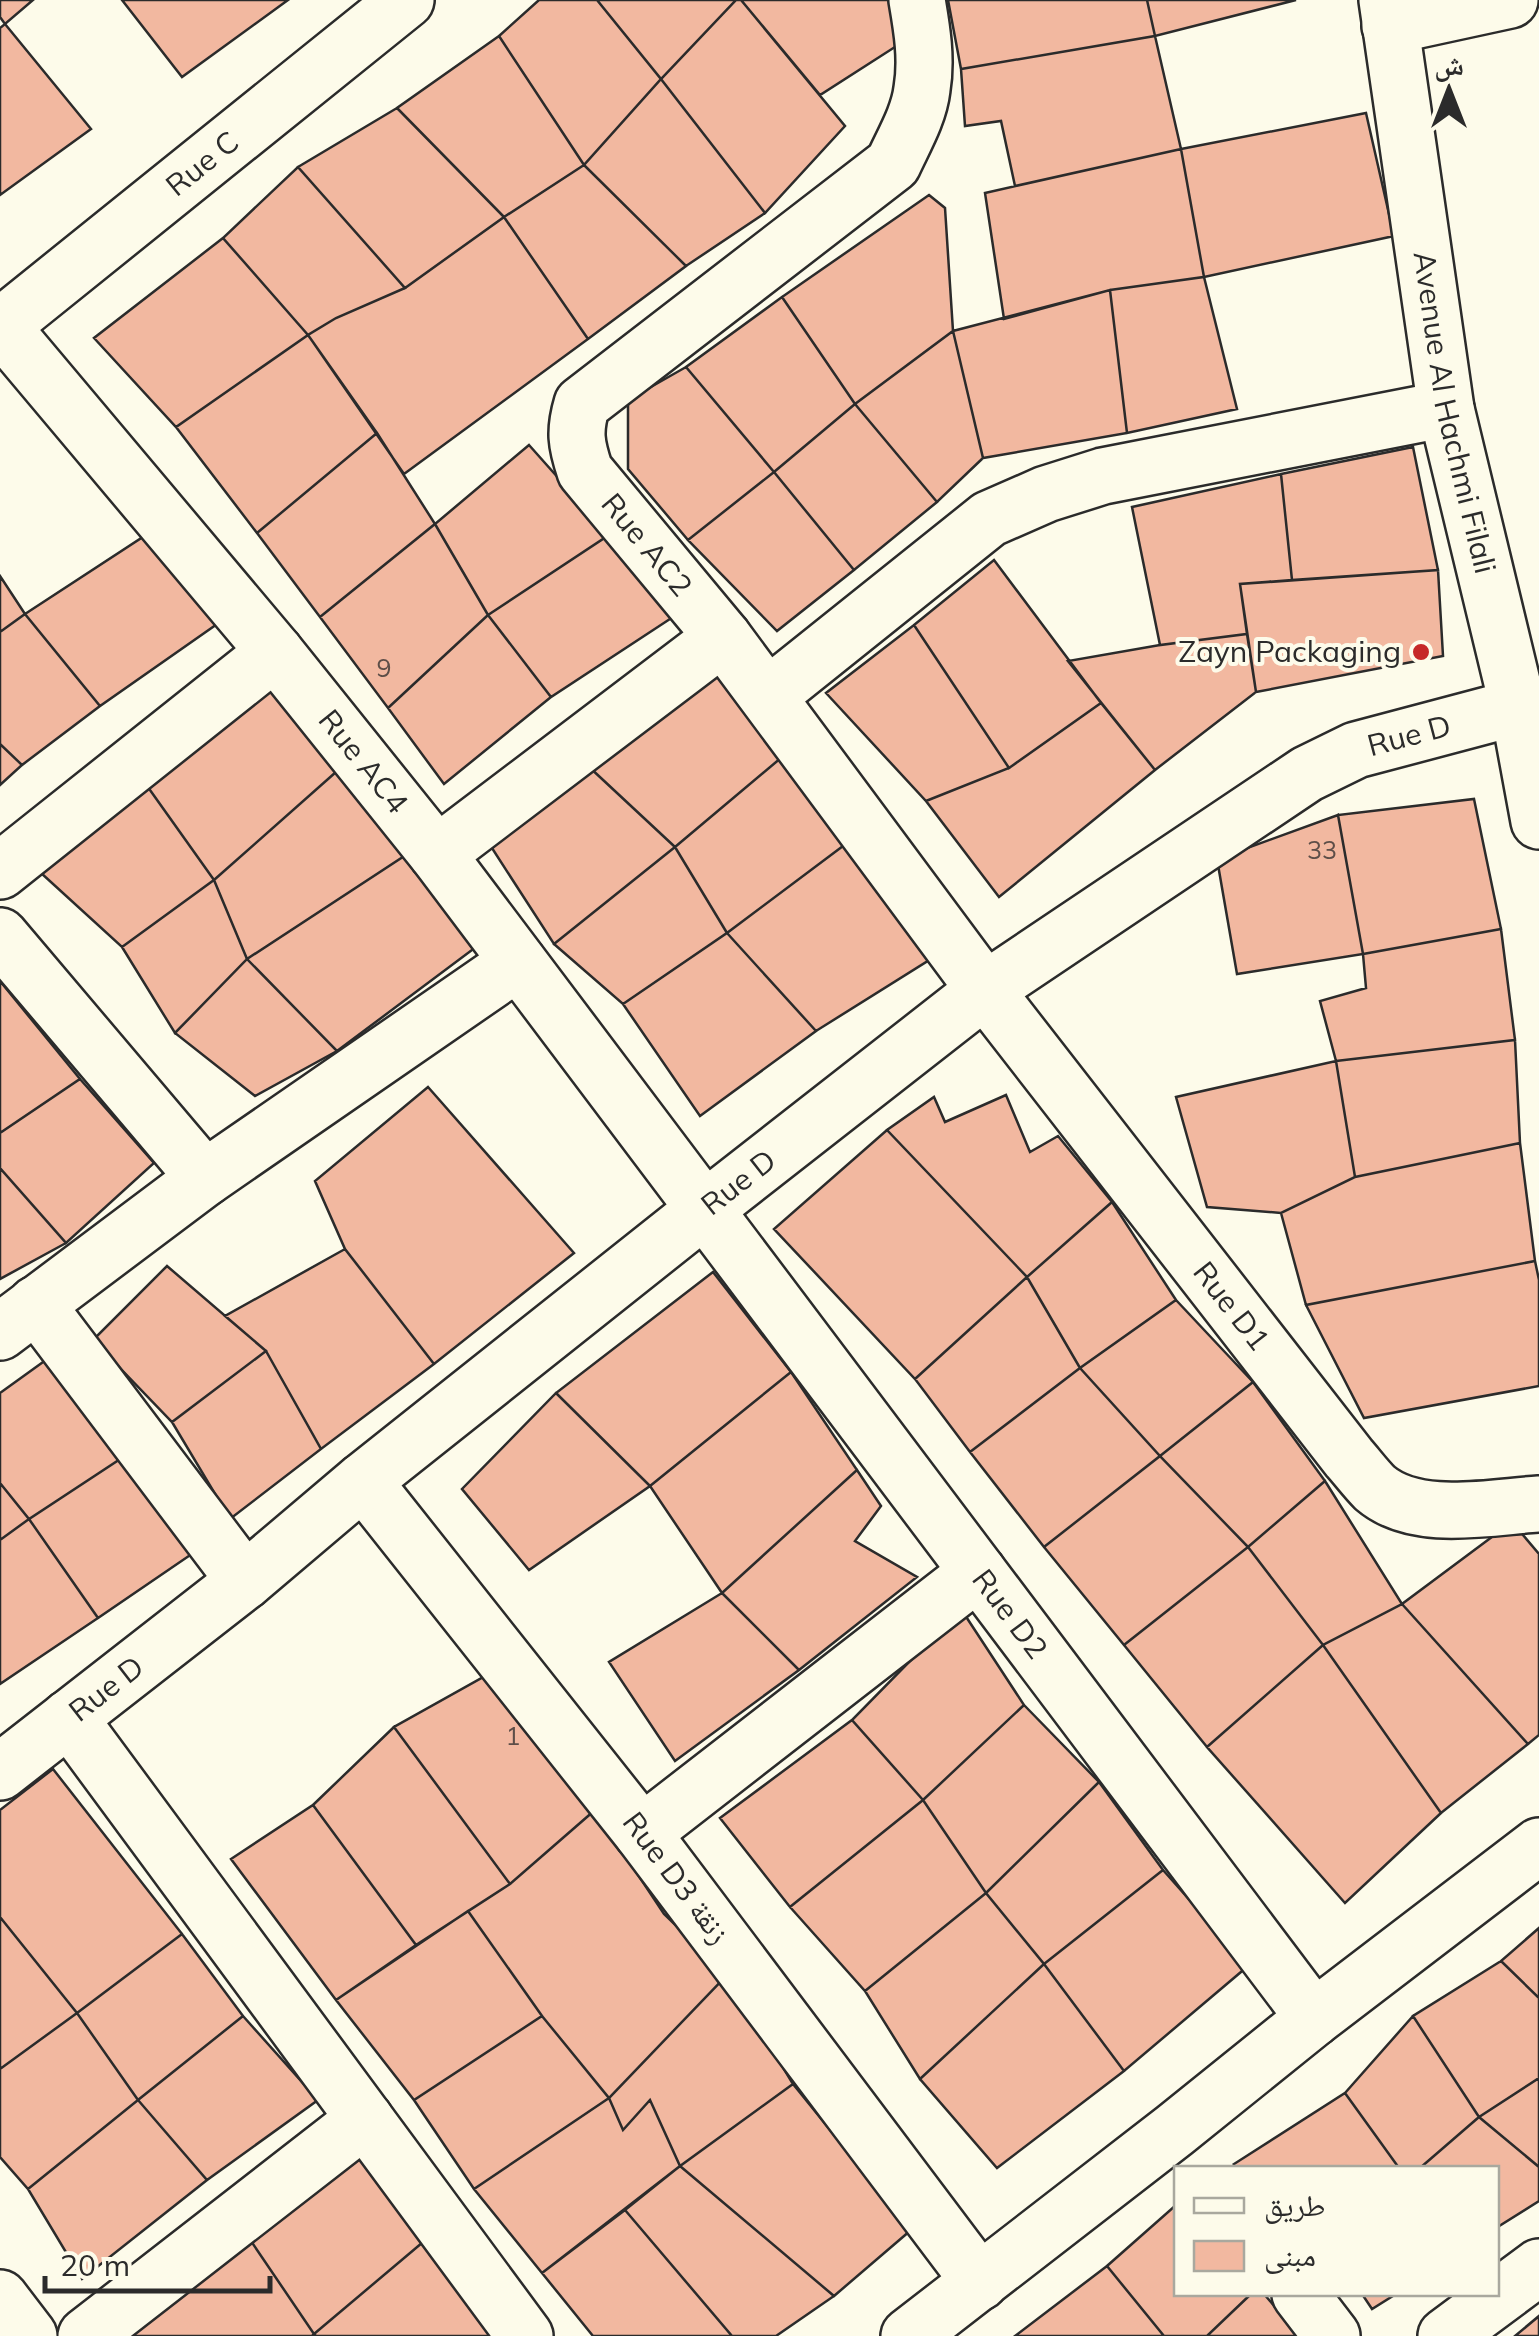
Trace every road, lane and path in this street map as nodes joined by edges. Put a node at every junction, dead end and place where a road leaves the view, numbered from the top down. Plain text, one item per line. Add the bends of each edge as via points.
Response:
1 (406, 0) edge
2 (917, 0) edge
3 (1510, 0) edge
4 (1388, 13) edge
5 (0, 326) edge
6 (1446, 408) junction
7 (723, 637) junction
8 (276, 652) junction
9 (768, 696) junction
10 (1529, 706) edge
11 (1539, 821) edge
12 (437, 854) junction
13 (0, 871) edge
14 (0, 936) edge
15 (518, 962) junction
16 (985, 990) junction
17 (204, 1178) junction
18 (705, 1209) junction
19 (18, 1318) edge
20 (363, 1481) junction
21 (1539, 1504) edge
22 (978, 1572) junction
23 (244, 1581) junction
24 (69, 1718) junction
25 (0, 1772) edge
26 (642, 1833) junction
27 (1539, 1846) edge
28 (1314, 2018) junction
29 (365, 2119) junction
30 (1190, 2149) edge
31 (1539, 2268) edge
32 (980, 2282) junction
33 (1302, 2296) edge
34 (0, 2298) edge
35 (29, 2336) edge
36 (86, 2336) edge
37 (525, 2336) edge
38 (909, 2336) edge
39 (1332, 2336) edge
40 (1446, 2336) edge

1 - 5 street, Rue C
2 - 7 street, Rue AC2 via 922,90 893,164 582,404 576,446 584,471
3 - 4 street
4 - 6 street, Avenue Al Hachmi Filali
5 - 8 street, Rue AC4
6 - 9 street via 1103,476 1046,494 989,519
6 - 10 street, Avenue Al Hachmi Filali
7 - 9 street, Rue AC2
7 - 12 street
8 - 12 street, Rue AC4
8 - 13 street
9 - 16 street, Rue AC2
10 - 11 street, Avenue Al Hachmi Filali
10 - 16 street, Rue D via 1356,750 1306,774
12 - 15 street, Rue AC4
14 - 17 street
15 - 17 street
15 - 18 street, Rue AC4
16 - 18 street, Rue D
16 - 21 street, Rue D1 via 1376,1489 1404,1505 1441,1510
17 - 19 street
18 - 20 street, Rue D
18 - 22 street, Rue D2
19 - 23 street
20 - 23 street, Rue D
20 - 26 street, Rue D3 زنقة
22 - 26 street
22 - 28 street, Rue D2
23 - 24 street, Rue D
24 - 25 street, Rue D
24 - 29 street
26 - 32 street, Rue D3 زنقة
27 - 28 street
28 - 30 street
29 - 36 street
29 - 37 street
30 - 32 street
31 - 40 street
32 - 38 street
33 - 39 street
34 - 35 street

